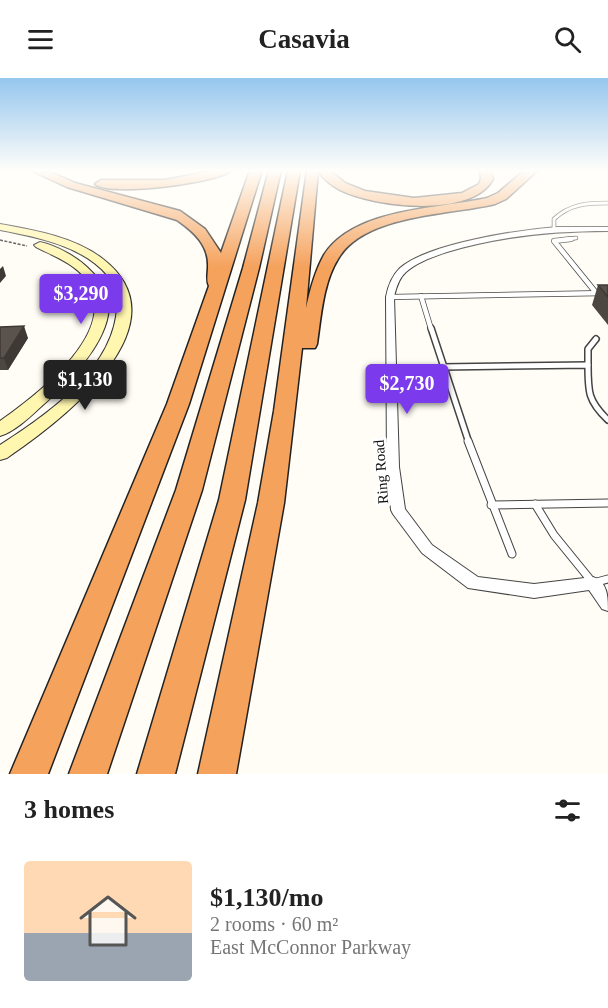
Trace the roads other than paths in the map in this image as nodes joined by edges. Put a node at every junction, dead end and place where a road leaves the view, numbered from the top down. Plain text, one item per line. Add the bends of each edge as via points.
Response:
1 (134, 202) edge
2 (245, 202) edge
3 (266, 202) edge
4 (288, 202) edge
5 (309, 202) edge
6 (483, 202) edge
7 (608, 203) edge
8 (0, 228) edge
9 (554, 229) junction
10 (608, 229) edge
11 (573, 234) junction
12 (0, 238) edge
13 (608, 293) edge
14 (597, 294) junction
15 (421, 296) junction
16 (390, 297) junction
17 (215, 299) junction
18 (596, 339) dead end
19 (588, 365) junction
20 (442, 367) junction
21 (285, 411) junction
22 (608, 420) edge
23 (0, 430) edge
24 (0, 454) edge
25 (608, 502) edge
26 (535, 504) junction
27 (491, 505) junction
28 (512, 554) dead end
29 (608, 579) edge
30 (592, 584) junction
31 (608, 604) edge
32 (29, 774) edge
33 (88, 774) edge
34 (156, 774) edge
35 (217, 774) edge

1 - 17 highway via 175,214 200,231 215,258
2 - 17 highway
3 - 33 highway via 189,490
4 - 34 highway via 232,500
5 - 21 highway
6 - 21 highway via 393,220 344,241 326,269 311,320 307,355
7 - 9 lane via 572,205 554,219
8 - 24 street via 65,241 100,260 117,279 125,312 119,337 91,381 60,411
9 - 11 street, Ring Road
9 - 16 street, Ring Road via 425,257 404,269 393,282
10 - 11 street, Ring Road
11 - 14 lane via 554,240
12 - 23 street via 58,252 81,265 92,276 102,302 96,332 85,354 26,412
13 - 14 lane
14 - 15 lane
15 - 16 lane
15 - 20 lane
16 - 30 street, Ring Road via 393,468 398,510 427,549 474,583 534,591
17 - 32 highway via 178,404
18 - 19 lane via 588,349
19 - 20 lane
19 - 22 lane via 588,396
20 - 27 lane
21 - 35 highway via 272,503
25 - 26 lane
26 - 27 lane
26 - 30 lane
27 - 28 lane
29 - 30 lane
30 - 31 street

